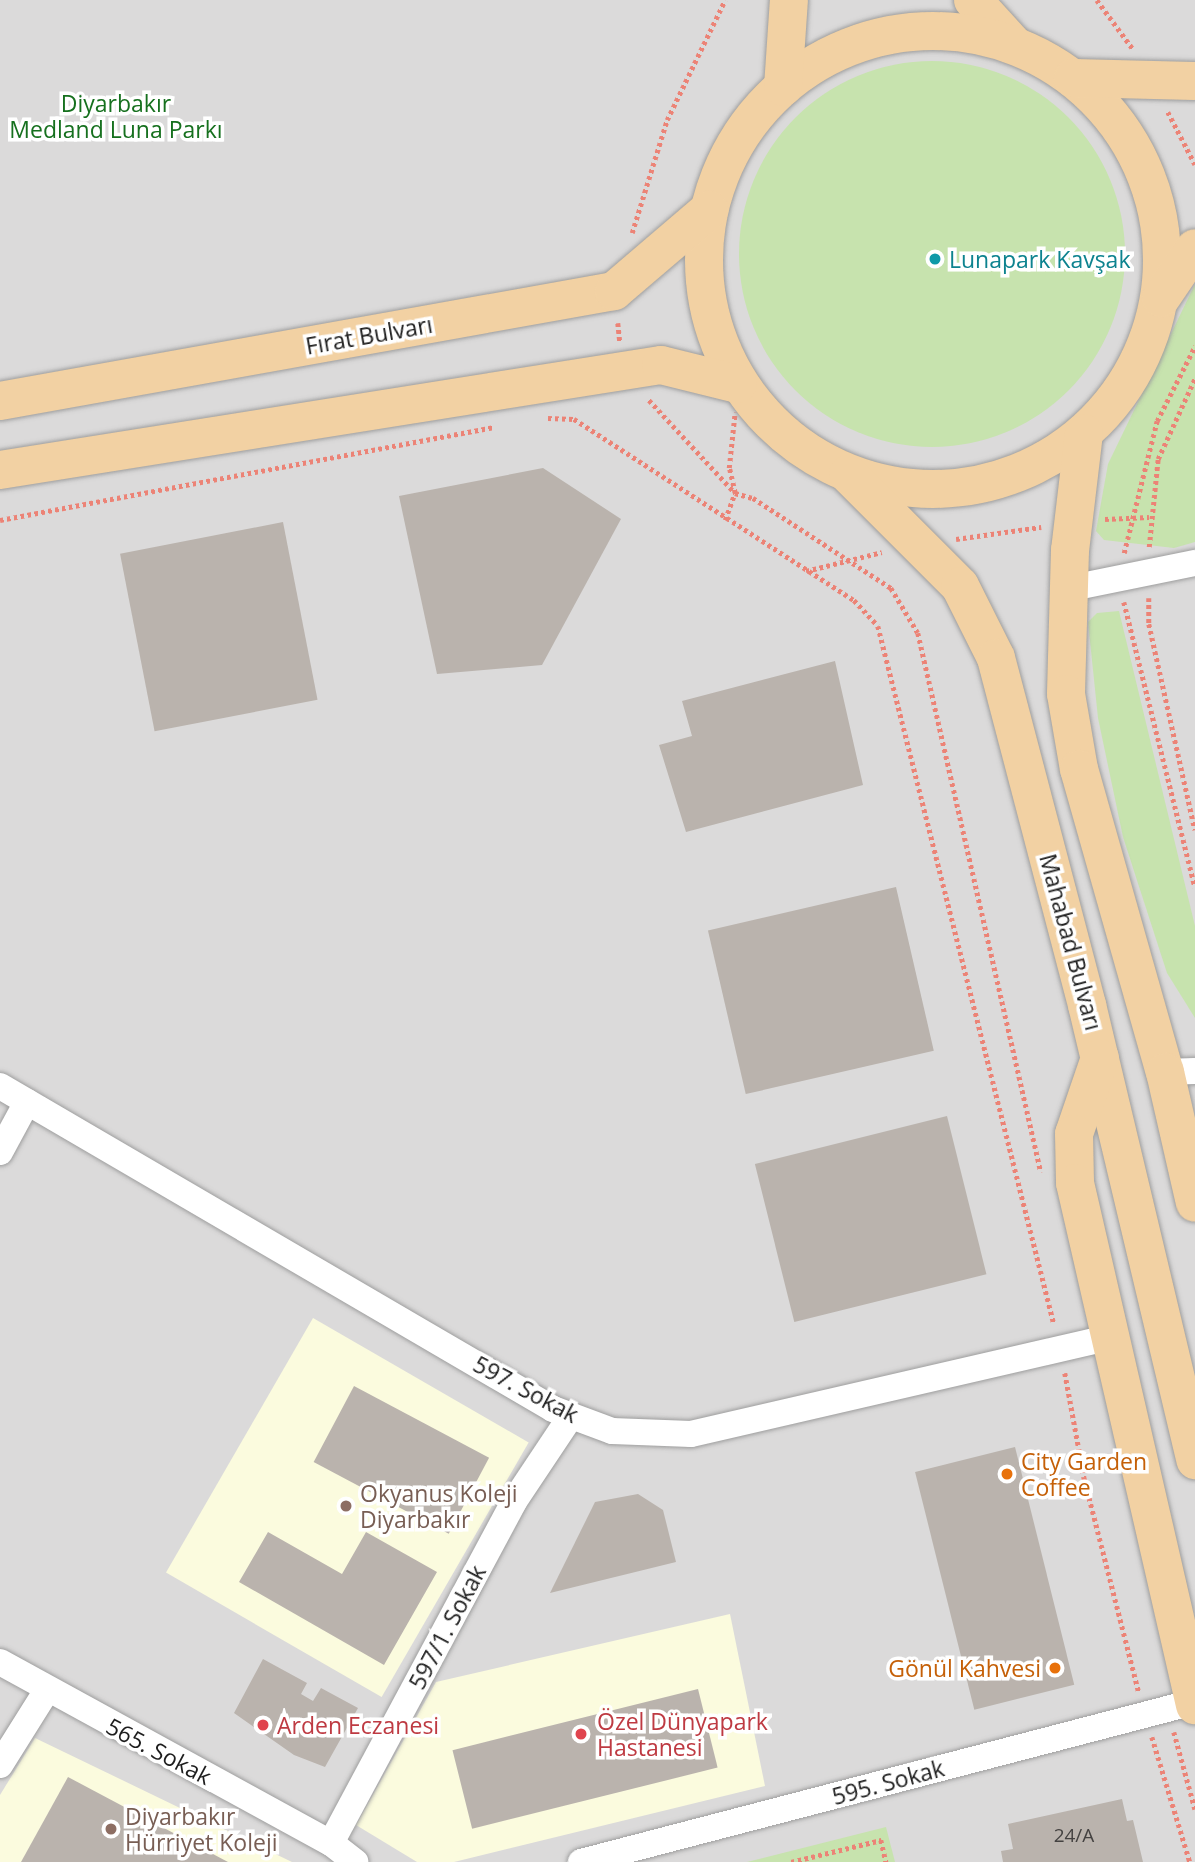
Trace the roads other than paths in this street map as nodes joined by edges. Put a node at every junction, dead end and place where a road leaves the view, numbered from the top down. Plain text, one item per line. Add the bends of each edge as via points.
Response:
1 (789, 0) edge
2 (973, 0) edge
3 (1014, 46) junction
4 (1073, 78) junction
5 (1195, 81) edge
6 (783, 87) junction
7 (709, 209) junction
8 (1195, 248) edge
9 (1159, 299) junction
10 (738, 384) junction
11 (0, 401) edge
12 (1084, 433) junction
13 (0, 470) edge
14 (848, 474) junction
15 (1195, 563) edge
16 (1068, 589) junction
17 (1100, 1058) junction
18 (1180, 1072) edge
19 (0, 1086) edge
20 (1195, 1099) edge
21 (27, 1102) junction
22 (0, 1152) edge
23 (1195, 1203) edge
24 (1112, 1337) junction
25 (572, 1416) junction
26 (1195, 1460) edge
27 (0, 1662) edge
28 (47, 1690) junction
29 (1176, 1708) edge
30 (0, 1765) edge
31 (331, 1843) junction
32 (355, 1862) edge
33 (581, 1862) edge

1 - 6 main road
2 - 3 main road
3 - 4 main road
3 - 6 main road via 955,32 893,34 835,53
4 - 5 main road
4 - 9 main road via 1116,122 1137,154 1155,200 1163,249
6 - 7 main road via 736,142
7 - 10 main road via 703,270 713,329
7 - 11 main road, Fırat Bulvarı via 614,291
8 - 9 main road
9 - 12 main road via 1145,349 1119,394
10 - 13 main road via 661,365
10 - 14 main road via 768,422 806,452
12 - 14 main road via 1032,467 972,486 909,489
12 - 16 main road
14 - 17 main road, Mahabad Bulvarı via 960,586 996,658
15 - 16 street
16 - 18 main road via 1066,694 1079,769
17 - 24 main road via 1074,1134 1075,1183
17 - 26 main road, Mahabad Bulvarı
18 - 20 main road
18 - 23 main road
19 - 21 street, 597. Sokak
21 - 22 street
21 - 25 street, 597. Sokak
24 - 25 street, 597. Sokak via 691,1434 612,1431
24 - 29 main road
25 - 31 street, 597/1. Sokak via 513,1503
27 - 28 street, 565. Sokak
28 - 30 street
28 - 31 street, 565. Sokak
29 - 33 street, 595. Sokak
31 - 32 street, 565. Sokak

